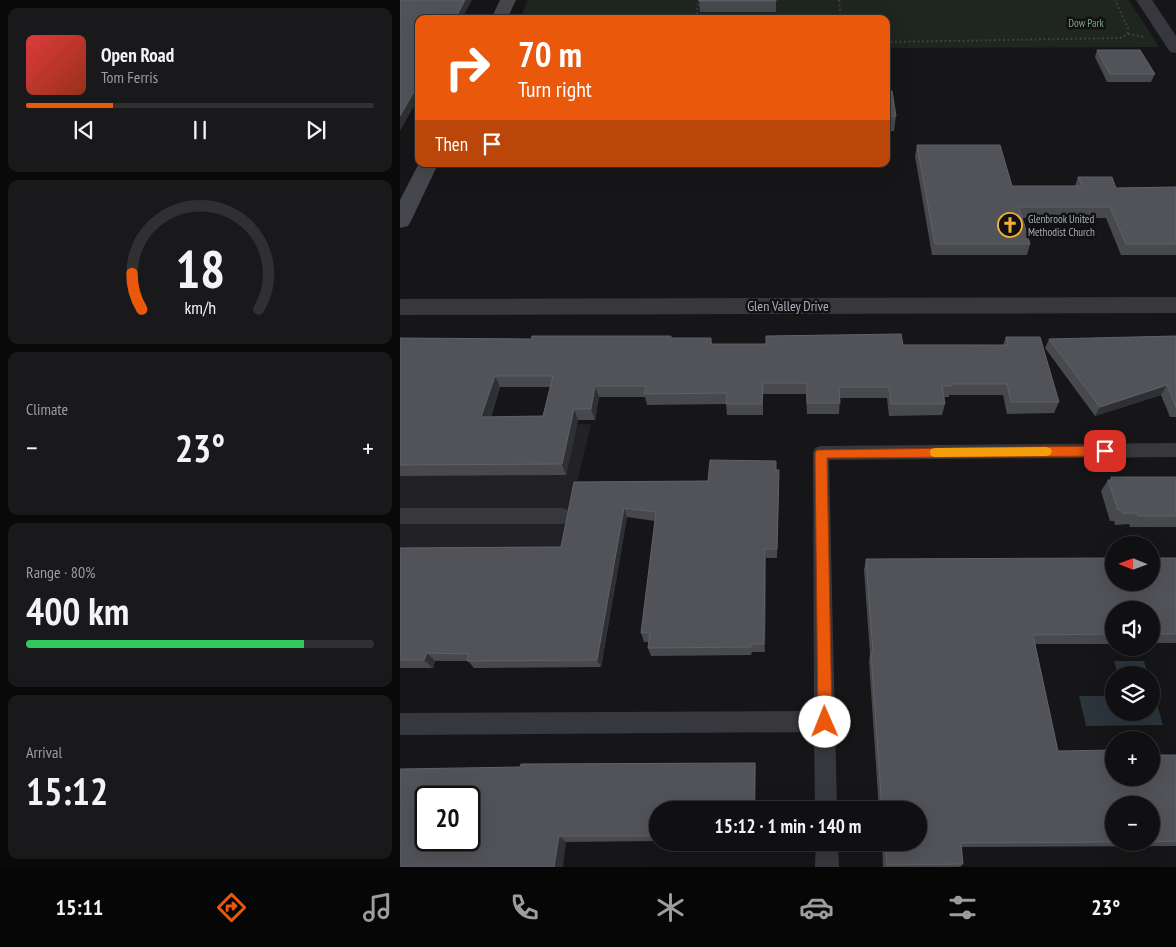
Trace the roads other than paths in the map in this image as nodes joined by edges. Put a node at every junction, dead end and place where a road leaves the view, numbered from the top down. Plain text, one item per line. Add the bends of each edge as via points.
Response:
1 (508, 0) edge
2 (1144, 0) edge
3 (501, 15) edge
4 (1176, 48) edge
5 (427, 167) edge
6 (400, 221) edge
7 (1176, 305) edge
8 (400, 307) edge
9 (1176, 450) edge
10 (400, 516) edge
11 (563, 516) dead end
12 (825, 722) junction
13 (400, 724) edge
14 (826, 801) edge
15 (827, 851) edge
16 (827, 867) edge

1 - 3 street
2 - 4 street
5 - 6 street
7 - 8 street, Glen Valley Drive
9 - 12 lane via 821,453
10 - 11 lane
12 - 13 lane
12 - 14 lane
15 - 16 lane

